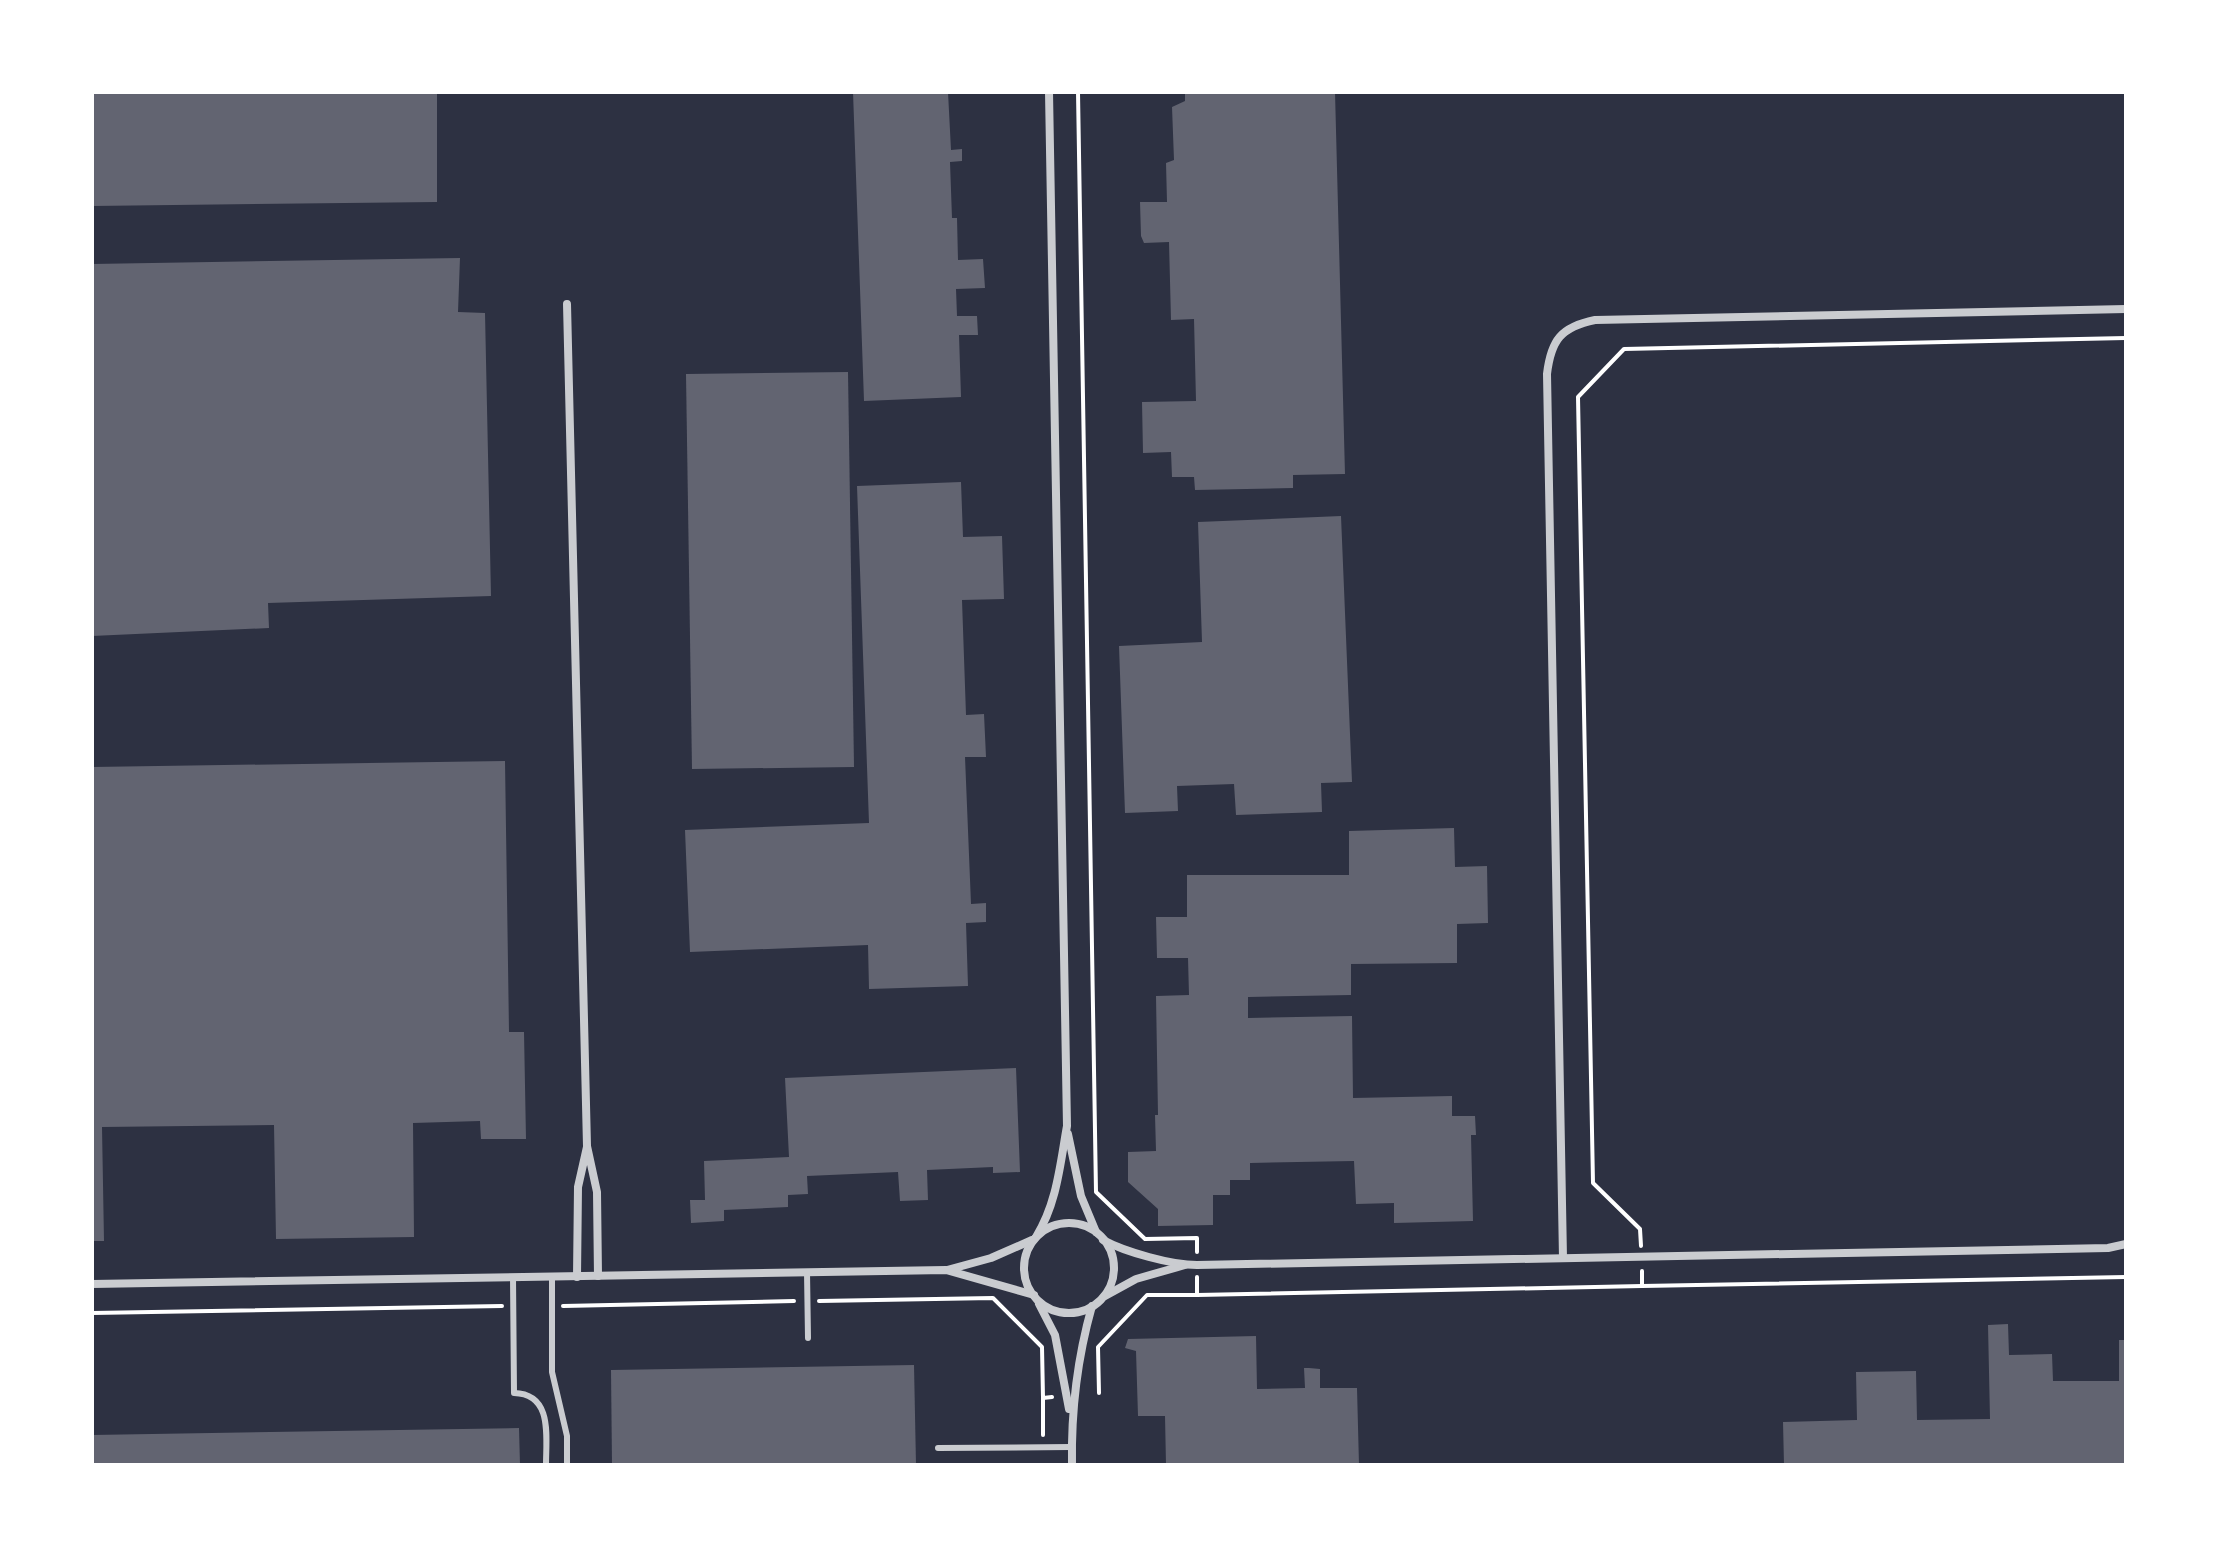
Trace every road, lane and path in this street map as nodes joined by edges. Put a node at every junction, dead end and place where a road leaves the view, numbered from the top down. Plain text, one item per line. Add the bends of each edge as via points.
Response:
1 (1049, 92) edge
2 (1078, 92) edge
3 (567, 304) dead end
4 (2126, 309) edge
5 (2126, 338) edge
6 (1067, 1126) junction
7 (587, 1146) junction
8 (1100, 1236) junction
9 (1035, 1238) junction
10 (2126, 1244) edge
11 (2108, 1248) junction
12 (2126, 1252) edge
13 (1641, 1257) junction
14 (1563, 1258) junction
15 (1186, 1265) junction
16 (1197, 1265) junction
17 (946, 1270) junction
18 (807, 1272) junction
19 (598, 1276) junction
20 (513, 1277) junction
21 (552, 1277) junction
22 (577, 1277) junction
23 (2126, 1277) edge
24 (92, 1284) edge
25 (1642, 1286) junction
26 (1197, 1295) junction
27 (1035, 1298) junction
28 (1102, 1298) junction
29 (807, 1301) junction
30 (513, 1306) junction
31 (552, 1306) junction
32 (1092, 1306) junction
33 (92, 1313) edge
34 (808, 1338) dead end
35 (1099, 1393) dead end
36 (1067, 1396) junction
37 (1043, 1398) junction
38 (1071, 1418) junction
39 (1044, 1447) junction
40 (1071, 1447) junction
41 (938, 1448) dead end
42 (546, 1465) edge
43 (567, 1465) edge
44 (1072, 1465) edge

1 - 6 street
2 - 16 path via 1096,1192 1145,1239 1197,1238
3 - 7 street
4 - 14 street via 1595,320 1575,324 1550,352
5 - 13 path via 1624,349 1578,397 1593,1183 1640,1229
6 - 8 street via 1081,1196
6 - 9 street via 1055,1197
7 - 19 street via 597,1192
7 - 22 street via 578,1187
8 - 9 street via 1070,1223 1052,1226
8 - 15 street via 1125,1249
8 - 28 street via 1112,1256 1113,1274
9 - 17 street
9 - 27 street via 1024,1267
10 - 11 street
11 - 12 street
11 - 13 street
13 - 14 street
13 - 25 path
14 - 16 street
15 - 16 street
15 - 28 street via 1136,1279
16 - 26 path
17 - 18 street
17 - 27 street
18 - 19 street
18 - 29 lane
19 - 22 street
20 - 21 street
20 - 24 street
20 - 30 lane
21 - 22 street
21 - 31 lane
23 - 25 path
25 - 26 path
26 - 35 path via 1147,1295 1098,1347
27 - 32 street via 1064,1313
27 - 36 street via 1055,1335
28 - 32 street
29 - 31 path
29 - 34 lane
29 - 37 path via 993,1298 1042,1347
30 - 33 path
30 - 42 lane via 514,1393 527,1393 540,1404
31 - 43 lane via 552,1372 567,1436
32 - 38 street
36 - 37 path
36 - 38 street
37 - 39 path
38 - 40 street
39 - 40 lane
39 - 41 lane
40 - 44 street

